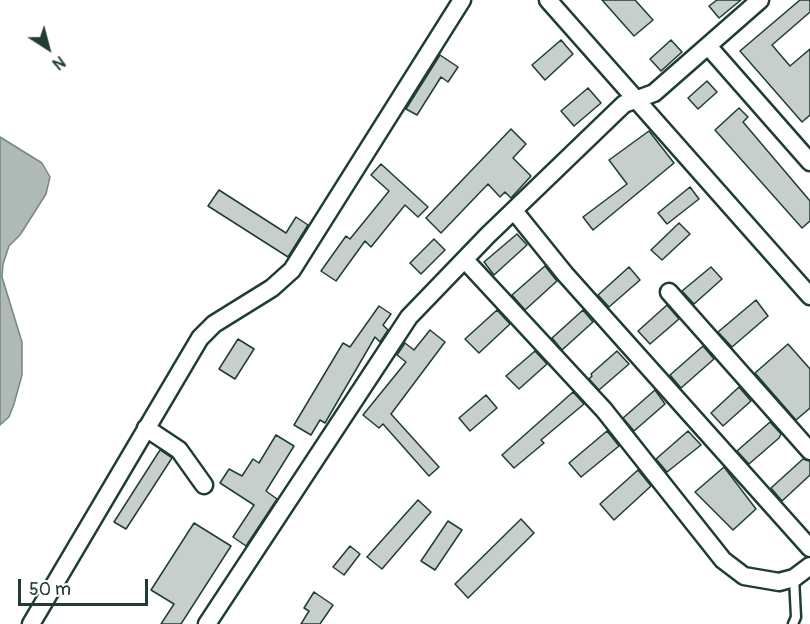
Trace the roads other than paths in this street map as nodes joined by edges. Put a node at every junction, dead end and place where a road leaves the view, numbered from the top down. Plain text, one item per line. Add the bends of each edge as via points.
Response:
1 (462, 0) edge
2 (548, 0) edge
3 (760, 0) edge
4 (708, 46) junction
5 (637, 100) junction
6 (810, 162) edge
7 (515, 212) junction
8 (465, 260) junction
9 (669, 292) dead end
10 (809, 293) edge
11 (146, 428) junction
12 (810, 451) edge
13 (204, 485) dead end
14 (810, 548) edge
15 (810, 566) edge
16 (794, 578) junction
17 (31, 624) edge
18 (207, 624) edge
19 (793, 624) edge

1 - 11 street via 291,270 272,288 214,324 200,338
2 - 5 street
3 - 4 street
4 - 5 street via 654,93
4 - 6 street
5 - 7 street via 624,104
5 - 10 street
7 - 8 street
7 - 14 street via 565,274
8 - 16 street via 604,410 723,560 744,576 779,582
8 - 18 street via 409,317
9 - 12 street
11 - 13 street via 179,450
11 - 17 street
15 - 16 street
16 - 19 lane

